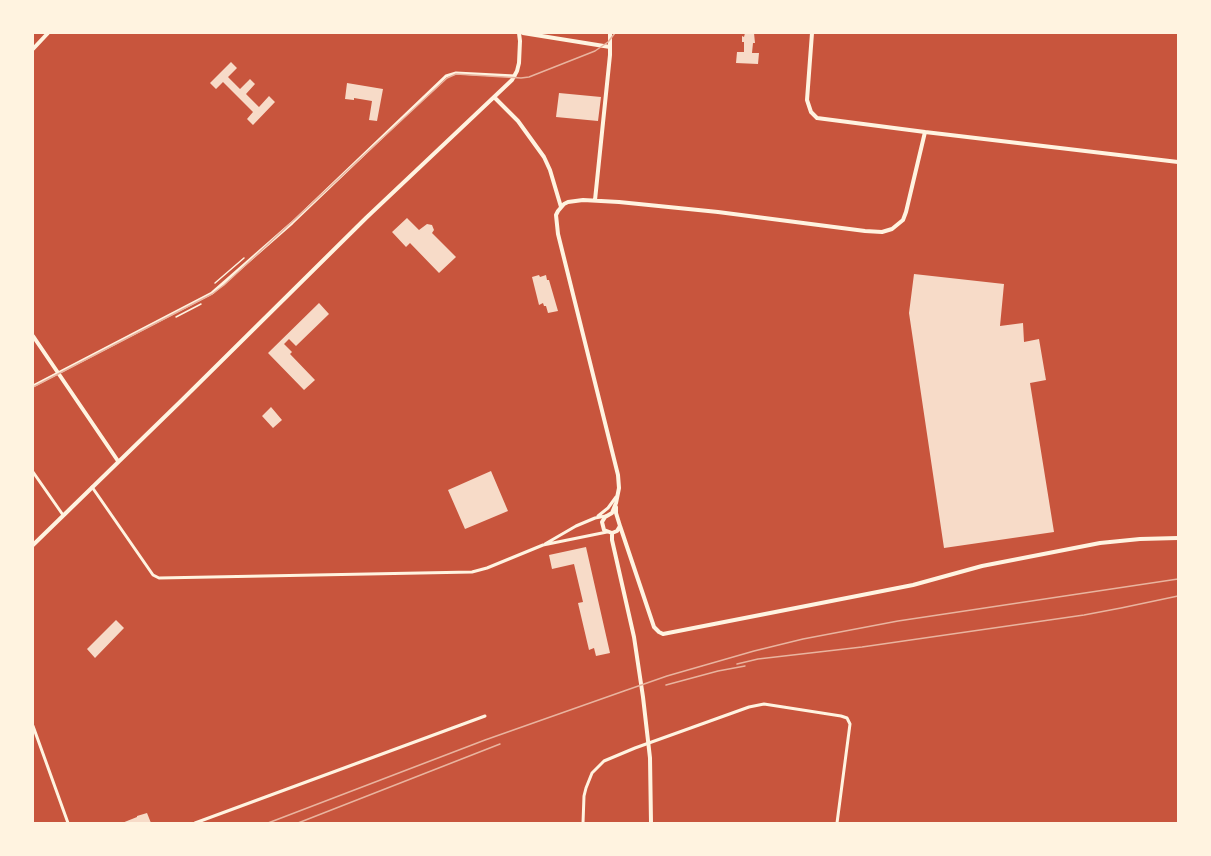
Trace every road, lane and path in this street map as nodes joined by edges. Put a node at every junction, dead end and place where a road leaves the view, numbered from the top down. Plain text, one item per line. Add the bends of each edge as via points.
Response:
1 (48, 33) edge
2 (521, 33) edge
3 (610, 33) edge
4 (812, 33) edge
5 (610, 47) junction
6 (33, 49) edge
7 (515, 76) junction
8 (494, 97) junction
9 (925, 132) junction
10 (1178, 162) edge
11 (595, 200) junction
12 (561, 207) junction
13 (244, 258) dead end
14 (215, 283) dead end
15 (201, 304) dead end
16 (175, 318) dead end
17 (33, 336) edge
18 (57, 373) junction
19 (33, 386) edge
20 (118, 461) junction
21 (33, 472) edge
22 (92, 487) junction
23 (618, 493) junction
24 (616, 503) junction
25 (63, 515) junction
26 (609, 515) junction
27 (595, 518) junction
28 (618, 518) junction
29 (620, 526) junction
30 (607, 532) junction
31 (612, 533) junction
32 (1178, 538) edge
33 (33, 545) edge
34 (543, 545) junction
35 (484, 716) dead end
36 (33, 726) edge
37 (68, 823) edge
38 (195, 823) edge
39 (583, 823) edge
40 (651, 823) edge
41 (837, 823) edge

1 - 6 street
2 - 5 street
2 - 7 street
3 - 5 street
4 - 9 street via 807,100 817,118
5 - 11 street
7 - 8 street
7 - 18 street via 446,76 292,223 212,293
8 - 12 street via 518,121 544,157
8 - 20 street
9 - 10 street
9 - 11 street via 903,220 882,232
11 - 12 street via 575,200
12 - 23 street via 556,215 558,234 615,461
13 - 14 path
15 - 16 path
17 - 18 street
18 - 19 street
18 - 20 street
20 - 22 street
21 - 25 street
22 - 25 street
22 - 34 street via 153,575 159,578 472,572
23 - 24 street
23 - 27 street
24 - 26 street
24 - 28 street
25 - 33 street
26 - 27 street
26 - 28 street
26 - 30 street via 602,522
27 - 34 street
28 - 29 street
29 - 31 street
29 - 32 street via 654,627 663,634 1091,545
30 - 31 street
30 - 34 street
31 - 40 street via 643,697 650,758
35 - 38 street
36 - 37 street
39 - 41 street via 586,788 592,773 604,761 764,704 848,718

